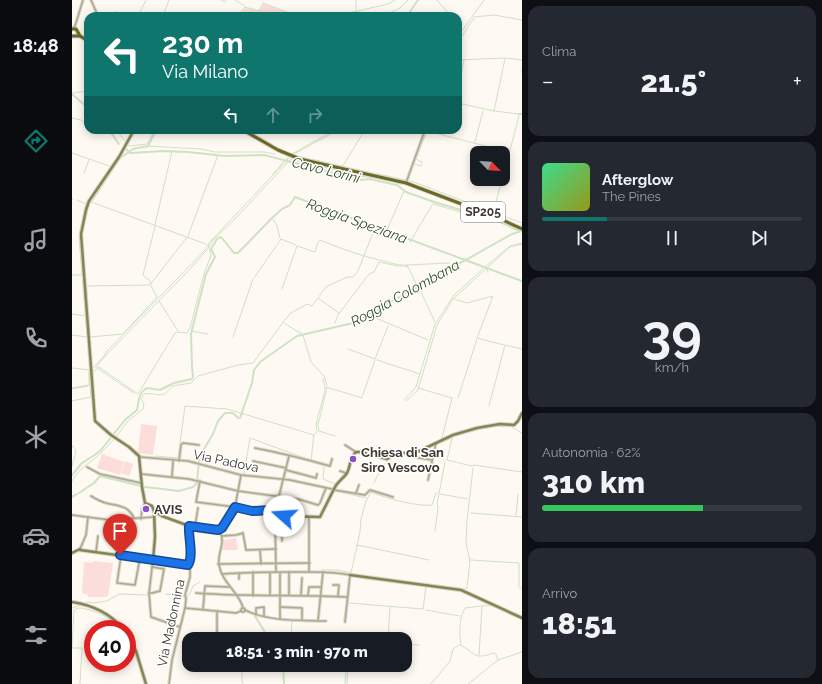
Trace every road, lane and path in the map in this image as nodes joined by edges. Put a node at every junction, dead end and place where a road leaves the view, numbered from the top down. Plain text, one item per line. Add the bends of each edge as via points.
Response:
1 (83, 0) edge
2 (91, 0) edge
3 (96, 12) edge
4 (74, 28) edge
5 (78, 35) junction
6 (72, 36) edge
7 (84, 39) edge
8 (132, 134) edge
9 (250, 134) edge
10 (423, 134) edge
11 (406, 183) junction
12 (522, 229) edge
13 (522, 413) edge
14 (436, 443) junction
15 (199, 445) dead end
16 (346, 445) dead end
17 (255, 448) dead end
18 (356, 452) junction
19 (411, 454) junction
20 (289, 455) junction
21 (140, 457) junction
22 (332, 459) dead end
23 (173, 460) junction
24 (179, 461) junction
25 (432, 461) junction
26 (253, 462) dead end
27 (87, 467) dead end
28 (286, 469) junction
29 (340, 471) dead end
30 (346, 473) junction
31 (141, 474) junction
32 (317, 474) dead end
33 (241, 475) junction
34 (172, 477) junction
35 (284, 479) junction
36 (428, 480) dead end
37 (198, 481) junction
38 (141, 485) junction
39 (359, 485) dead end
40 (326, 488) junction
41 (333, 489) junction
42 (238, 491) junction
43 (356, 493) junction
44 (91, 496) dead end
45 (279, 496) junction
46 (393, 497) dead end
47 (145, 503) junction
48 (235, 507) junction
49 (198, 508) dead end
50 (154, 511) junction
51 (276, 513) junction
52 (72, 515) edge
53 (162, 516) junction
54 (281, 516) junction
55 (88, 517) junction
56 (154, 517) junction
57 (134, 518) junction
58 (309, 518) junction
59 (141, 519) junction
60 (276, 519) junction
61 (275, 522) junction
62 (189, 526) junction
63 (195, 527) junction
64 (220, 530) junction
65 (282, 531) dead end
66 (98, 536) dead end
67 (222, 536) junction
68 (282, 541) dead end
69 (276, 549) junction
70 (80, 550) junction
71 (260, 550) junction
72 (96, 552) junction
73 (72, 553) edge
74 (122, 555) junction
75 (140, 558) junction
76 (152, 560) junction
77 (276, 563) junction
78 (310, 563) junction
79 (218, 564) junction
80 (261, 564) junction
81 (189, 565) junction
82 (152, 568) junction
83 (253, 572) junction
84 (270, 572) junction
85 (276, 572) junction
86 (280, 572) junction
87 (290, 572) junction
88 (309, 572) junction
89 (322, 572) junction
90 (239, 573) junction
91 (222, 574) junction
92 (350, 574) junction
93 (302, 578) dead end
94 (239, 579) dead end
95 (333, 585) dead end
96 (229, 587) junction
97 (321, 587) junction
98 (148, 592) junction
99 (196, 593) dead end
100 (204, 594) junction
101 (270, 595) junction
102 (280, 595) junction
103 (289, 595) junction
104 (301, 595) junction
105 (308, 595) junction
106 (320, 595) junction
107 (236, 596) junction
108 (253, 596) junction
109 (338, 596) junction
110 (347, 597) junction
111 (72, 602) edge
112 (280, 607) junction
113 (185, 608) junction
114 (243, 608) junction
115 (302, 608) junction
116 (306, 608) dead end
117 (203, 610) junction
118 (245, 610) junction
119 (218, 611) junction
120 (241, 611) junction
121 (256, 615) junction
122 (264, 616) junction
123 (522, 618) edge
124 (280, 619) junction
125 (114, 620) edge
126 (302, 620) junction
127 (318, 621) junction
128 (326, 621) dead end
129 (345, 622) dead end
130 (180, 627) junction
131 (217, 632) edge
132 (136, 651) edge
133 (146, 684) edge
134 (169, 684) edge

1 - 4 street
2 - 3 street
4 - 5 main road
5 - 6 main road
5 - 7 main road
8 - 21 street via 89,201 81,234 95,421
9 - 11 main road, SP205 via 300,159
10 - 11 street
11 - 12 main road, SP205
13 - 14 street via 514,425 500,424 477,428
14 - 19 street
14 - 25 street
15 - 24 street via 183,443
16 - 18 street
17 - 20 street
18 - 19 street via 387,459 398,453
18 - 30 street
19 - 25 street
20 - 22 street via 330,466
20 - 28 street
21 - 23 street, Via Padova
21 - 31 street
23 - 24 street, Via Padova
23 - 34 street
24 - 33 street, Via Padova
25 - 36 street
26 - 28 street
27 - 38 street via 100,474
28 - 32 street via 316,478
28 - 35 street
29 - 30 street
30 - 41 street
31 - 34 street
31 - 38 street
33 - 35 street, Via Padova
33 - 42 street
34 - 37 street
35 - 40 street, Via Padova
35 - 45 street
37 - 42 street
37 - 48 street via 197,502
38 - 47 street
39 - 43 street
40 - 41 street, Via Padova
40 - 45 street via 319,504
41 - 43 street, Via Padova
41 - 58 street via 320,517
42 - 45 street
42 - 48 street
43 - 46 street, Via Padova via 365,495 370,490
44 - 57 street via 106,503 122,505
45 - 51 street
47 - 50 street via 152,506
47 - 59 street
48 - 51 street via 271,510
48 - 64 street
49 - 63 street
50 - 53 street
50 - 56 street
51 - 54 street
51 - 60 street
51 - 61 street
52 - 55 street
53 - 56 street
53 - 62 street
54 - 58 street
54 - 60 street
55 - 57 street via 110,520
55 - 70 street via 86,535
56 - 59 street
56 - 76 street
57 - 59 street
58 - 78 street
60 - 61 street
61 - 69 street
62 - 63 street
62 - 81 street, Via Madonnina
63 - 64 street
64 - 67 street
65 - 68 street
66 - 72 street
67 - 71 street via 242,533 246,550
67 - 79 street
69 - 71 street
69 - 77 street
70 - 72 street
70 - 73 street
71 - 80 street
72 - 74 street
74 - 75 street
74 - 75 street via 118,583 135,585
75 - 76 street
76 - 81 street
76 - 82 street
77 - 78 street
77 - 80 street
77 - 85 street
78 - 88 street
79 - 80 street
79 - 91 street
81 - 113 street, Via Madonnina
82 - 98 street
82 - 98 street via 164,569 160,591
83 - 84 street
83 - 90 street
83 - 108 street
84 - 85 street
84 - 101 street
85 - 86 street
86 - 87 street
86 - 102 street
87 - 88 street
87 - 103 street
88 - 89 street
89 - 92 street
89 - 97 street
90 - 91 street
90 - 94 street
91 - 96 street
92 - 110 street
92 - 123 street via 465,591
93 - 104 street
95 - 109 street via 338,585
96 - 100 street via 205,586
96 - 107 street
97 - 105 street via 309,587
97 - 106 street
98 - 130 street via 152,618
99 - 100 street
100 - 107 street
100 - 117 street
101 - 102 street
101 - 108 street
102 - 103 street
102 - 112 street
103 - 104 street
104 - 105 street
105 - 106 street
106 - 109 street
106 - 127 street
107 - 108 street
107 - 114 street
109 - 110 street
110 - 129 street
111 - 125 street via 97,609
112 - 115 street
112 - 124 street
113 - 117 street
113 - 130 street, Via Madonnina
114 - 118 street
114 - 120 street
115 - 116 street
115 - 126 street
117 - 119 street
118 - 120 street
118 - 121 street
119 - 120 street
119 - 131 street
121 - 122 street
121 - 122 street via 256,608 264,608
122 - 124 street
124 - 126 street
126 - 127 street
127 - 128 street
130 - 134 street, Via Madonnina
132 - 133 street

